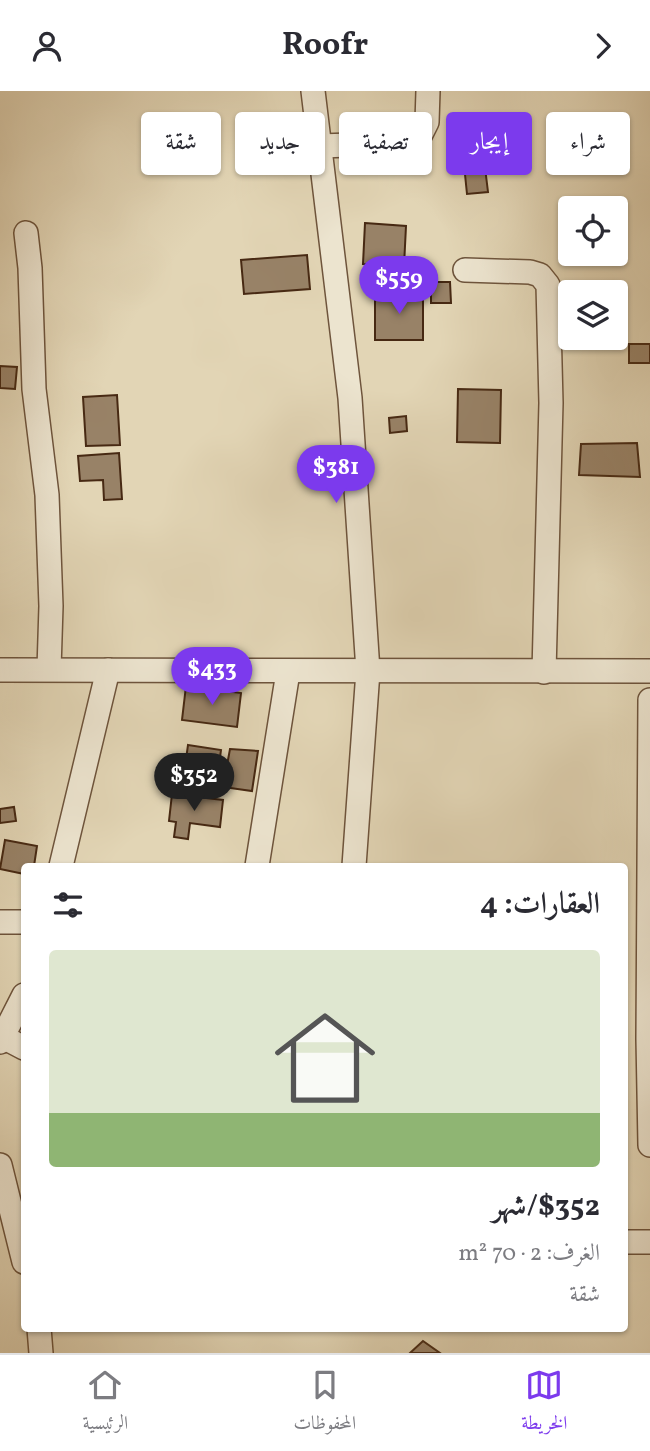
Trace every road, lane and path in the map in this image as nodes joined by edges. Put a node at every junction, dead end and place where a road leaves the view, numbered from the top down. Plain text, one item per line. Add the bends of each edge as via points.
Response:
1 (313, 91) edge
2 (428, 91) edge
3 (316, 112) edge
4 (325, 146) edge
5 (322, 175) edge
6 (26, 233) dead end
7 (465, 270) dead end
8 (49, 669) junction
9 (0, 670) edge
10 (107, 670) junction
11 (288, 671) junction
12 (368, 671) junction
13 (650, 671) edge
14 (544, 672) junction
15 (650, 700) edge
16 (62, 863) edge
17 (257, 863) edge
18 (354, 863) edge
19 (0, 922) edge
20 (21, 922) edge
21 (21, 1001) edge
22 (2, 1040) edge
23 (21, 1047) edge
24 (650, 1145) edge
25 (0, 1165) edge
26 (628, 1242) edge
27 (650, 1243) edge
28 (21, 1250) edge
29 (39, 1332) edge
30 (41, 1353) edge

1 - 3 street
2 - 4 street via 427,122 418,140
5 - 12 street via 350,398
6 - 8 street via 34,396 47,495
7 - 14 street via 530,272 548,285 551,403
8 - 9 street
8 - 10 street
10 - 11 street
10 - 16 street
11 - 12 street
11 - 17 street
12 - 14 street
12 - 18 street
13 - 14 street
15 - 24 street
19 - 20 street
21 - 22 street
22 - 23 street
25 - 28 street
26 - 27 street
29 - 30 street

